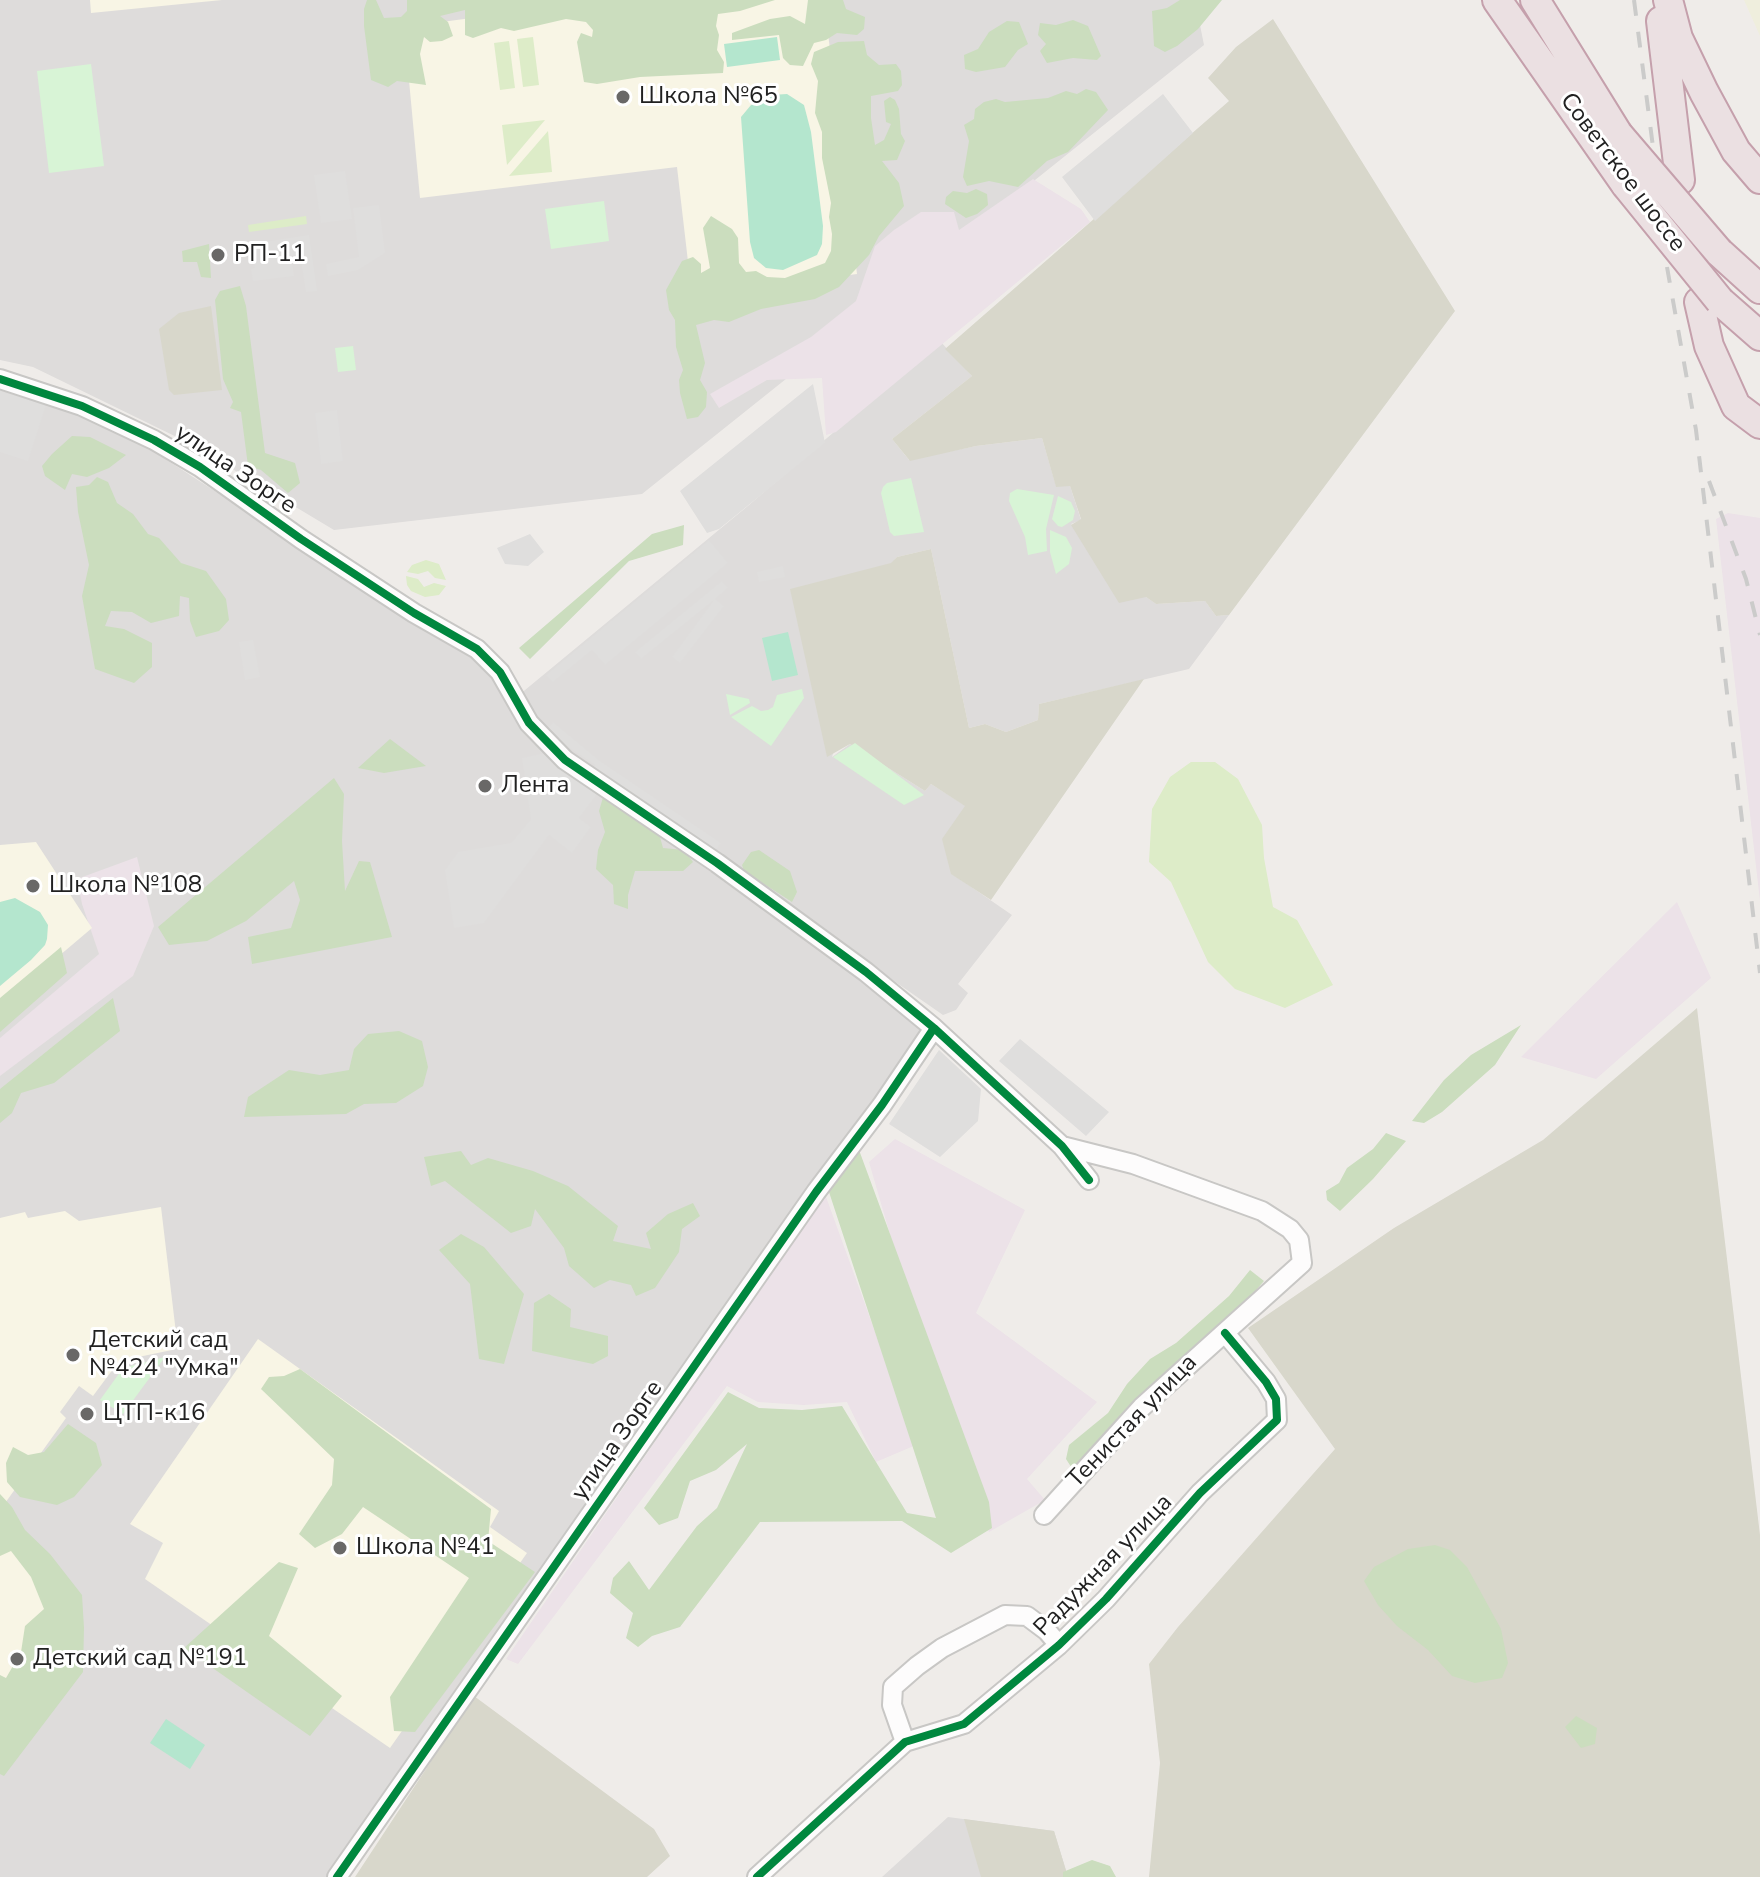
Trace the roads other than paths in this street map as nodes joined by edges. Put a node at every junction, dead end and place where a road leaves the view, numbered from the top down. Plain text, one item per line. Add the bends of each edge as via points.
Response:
1 (1497, 0) edge
2 (1535, 0) edge
3 (1658, 0) edge
4 (1668, 0) edge
5 (1760, 179) edge
6 (1680, 180) dead end
7 (1760, 289) edge
8 (1709, 301) junction
9 (1760, 336) edge
10 (0, 379) edge
11 (1760, 424) edge
12 (934, 1028) junction
13 (1062, 1146) junction
14 (1089, 1180) dead end
15 (1225, 1333) junction
16 (1044, 1515) dead end
17 (1059, 1645) junction
18 (905, 1742) junction
19 (337, 1877) edge
20 (757, 1877) edge

1 - 8 highway, Советское шоссе, bridge
2 - 7 highway, Советское шоссе, bridge via 1618,134 1719,252
3 - 6 highway
4 - 5 highway via 1678,38 1704,92 1736,151
8 - 9 highway, Советское шоссе
8 - 11 highway via 1709,346 1736,406
10 - 12 street, улица Зорге via 82,406 154,440 414,613 477,649 500,672 529,723 565,760 717,863
12 - 13 street, улица Зорге
12 - 19 street, улица Зорге
13 - 14 street, улица Зорге
13 - 15 street, Тенистая улица via 1133,1164 1262,1211 1290,1229 1299,1240 1302,1263
15 - 16 street, Тенистая улица via 1142,1407
15 - 17 street, Радужная улица via 1266,1382 1276,1399 1277,1420 1200,1493
17 - 18 street, Радужная улица via 964,1724
17 - 18 street via 1027,1616 1005,1615 942,1648 893,1687 892,1705
18 - 20 street, Радужная улица

